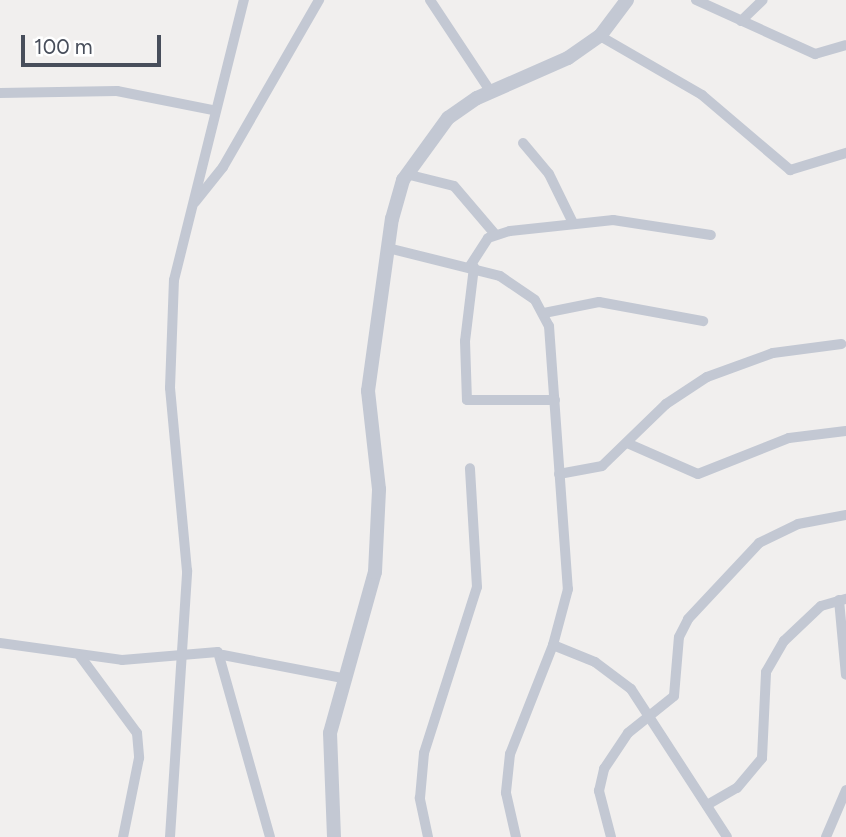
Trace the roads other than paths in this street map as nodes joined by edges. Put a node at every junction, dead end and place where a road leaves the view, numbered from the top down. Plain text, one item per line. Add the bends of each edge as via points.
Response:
1 (244, 0) edge
2 (319, 0) edge
3 (429, 0) edge
4 (627, 0) edge
5 (696, 0) edge
6 (762, 0) edge
7 (741, 21) junction
8 (600, 36) junction
9 (846, 45) edge
10 (491, 92) junction
11 (0, 93) edge
12 (213, 110) junction
13 (523, 143) dead end
14 (846, 153) edge
15 (406, 174) junction
16 (193, 204) junction
17 (573, 223) junction
18 (495, 234) junction
19 (711, 235) dead end
20 (388, 248) junction
21 (472, 266) junction
22 (544, 313) junction
23 (703, 321) dead end
24 (841, 344) dead end
25 (555, 400) junction
26 (846, 431) edge
27 (626, 443) junction
28 (470, 468) dead end
29 (559, 474) junction
30 (846, 515) edge
31 (843, 600) edge
32 (0, 643) edge
33 (553, 645) junction
34 (182, 653) junction
35 (223, 655) junction
36 (80, 656) junction
37 (846, 675) edge
38 (343, 678) junction
39 (652, 718) junction
40 (846, 790) edge
41 (707, 804) junction
42 (123, 837) edge
43 (170, 837) edge
44 (270, 837) edge
45 (334, 837) edge
46 (428, 837) edge
47 (516, 837) edge
48 (611, 837) edge
49 (727, 837) edge
50 (825, 837) edge

1 - 12 street
2 - 16 street via 223,167
3 - 10 street
4 - 8 street
5 - 7 street
6 - 7 street
7 - 9 street via 815,54
8 - 10 street via 550,68
8 - 14 street via 702,95 786,168 804,170
10 - 15 street via 449,118
11 - 12 street via 117,90
12 - 16 street
13 - 17 street via 549,174
15 - 18 street via 454,186
15 - 20 street
16 - 34 street via 174,280 170,388 187,549
17 - 18 street
17 - 19 street via 613,220
18 - 21 street
20 - 21 street
20 - 38 street via 368,391 379,489 375,572
21 - 22 street via 518,286
21 - 25 street via 465,341 467,400
22 - 23 street via 599,302
22 - 25 street
24 - 27 street via 773,353 707,377 666,404
25 - 29 street
26 - 27 street via 789,438 698,474 678,470
27 - 29 street via 597,468
28 - 46 street via 477,587 424,753 420,798
29 - 33 street via 568,589
30 - 39 street via 777,532 744,558 682,628 678,688
31 - 37 street
31 - 41 street via 808,615 768,666 762,758 737,788
32 - 36 street
33 - 39 street via 612,671
33 - 47 street via 509,761 506,793
34 - 35 street via 213,650
34 - 36 street via 122,660
34 - 43 street
35 - 38 street
35 - 44 street
36 - 42 street via 137,733 138,768
38 - 45 street via 328,754
39 - 41 street
39 - 48 street via 621,739 604,769 599,791
40 - 50 street
41 - 49 street

